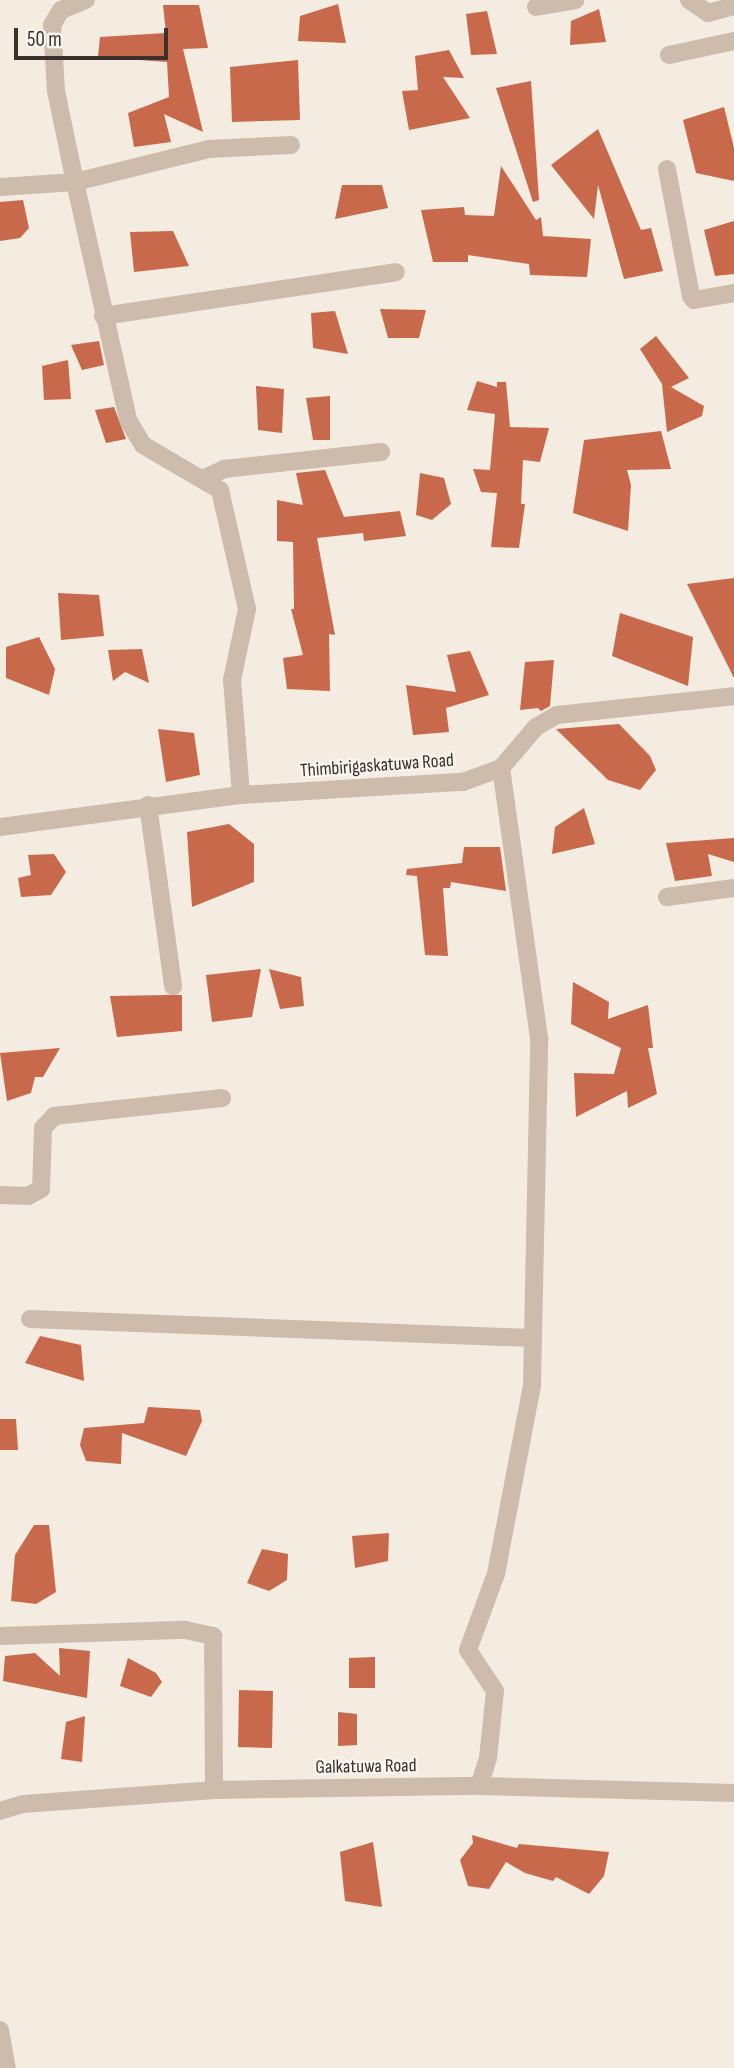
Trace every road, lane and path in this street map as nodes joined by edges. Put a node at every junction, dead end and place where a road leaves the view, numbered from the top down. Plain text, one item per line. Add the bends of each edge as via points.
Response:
1 (86, 0) edge
2 (575, 0) edge
3 (688, 0) edge
4 (734, 6) edge
5 (536, 7) dead end
6 (734, 41) edge
7 (669, 55) dead end
8 (291, 145) dead end
9 (667, 169) dead end
10 (75, 182) junction
11 (0, 187) edge
12 (396, 272) dead end
13 (734, 293) edge
14 (103, 316) junction
15 (381, 452) dead end
16 (205, 478) junction
17 (734, 696) edge
18 (501, 768) junction
19 (241, 795) junction
20 (148, 805) junction
21 (0, 827) edge
22 (734, 888) edge
23 (667, 897) dead end
24 (173, 986) dead end
25 (222, 1097) dead end
26 (0, 1195) edge
27 (30, 1319) dead end
28 (532, 1338) junction
29 (0, 1636) edge
30 (478, 1786) junction
31 (214, 1790) junction
32 (734, 1793) edge
33 (0, 1811) edge
34 (0, 2030) edge
35 (7, 2068) edge

1 - 10 street via 61,10 51,26 56,92
2 - 5 street
3 - 4 street via 708,13
6 - 7 street
8 - 10 street via 209,149
9 - 13 street via 691,296 694,300
10 - 11 street
10 - 14 street
12 - 14 street
14 - 16 street via 128,420 143,445
15 - 16 street via 224,469
16 - 19 street via 219,490 247,609 232,680
17 - 18 street, Thimbirigaskatuwa Road via 557,715 536,727
18 - 19 street, Thimbirigaskatuwa Road via 463,782
18 - 28 street via 538,1038
19 - 20 street, Thimbirigaskatuwa Road
20 - 21 street, Thimbirigaskatuwa Road
20 - 24 street
22 - 23 street
25 - 26 street via 54,1116 43,1128 41,1189 28,1196
27 - 28 street
28 - 30 street via 531,1385 496,1574 468,1650 495,1691 488,1758
29 - 31 street via 185,1630 213,1636
30 - 31 street, Galkatuwa Road
30 - 32 street, Galkatuwa Road
31 - 33 street, Galkatuwa Road via 23,1804
34 - 35 street

